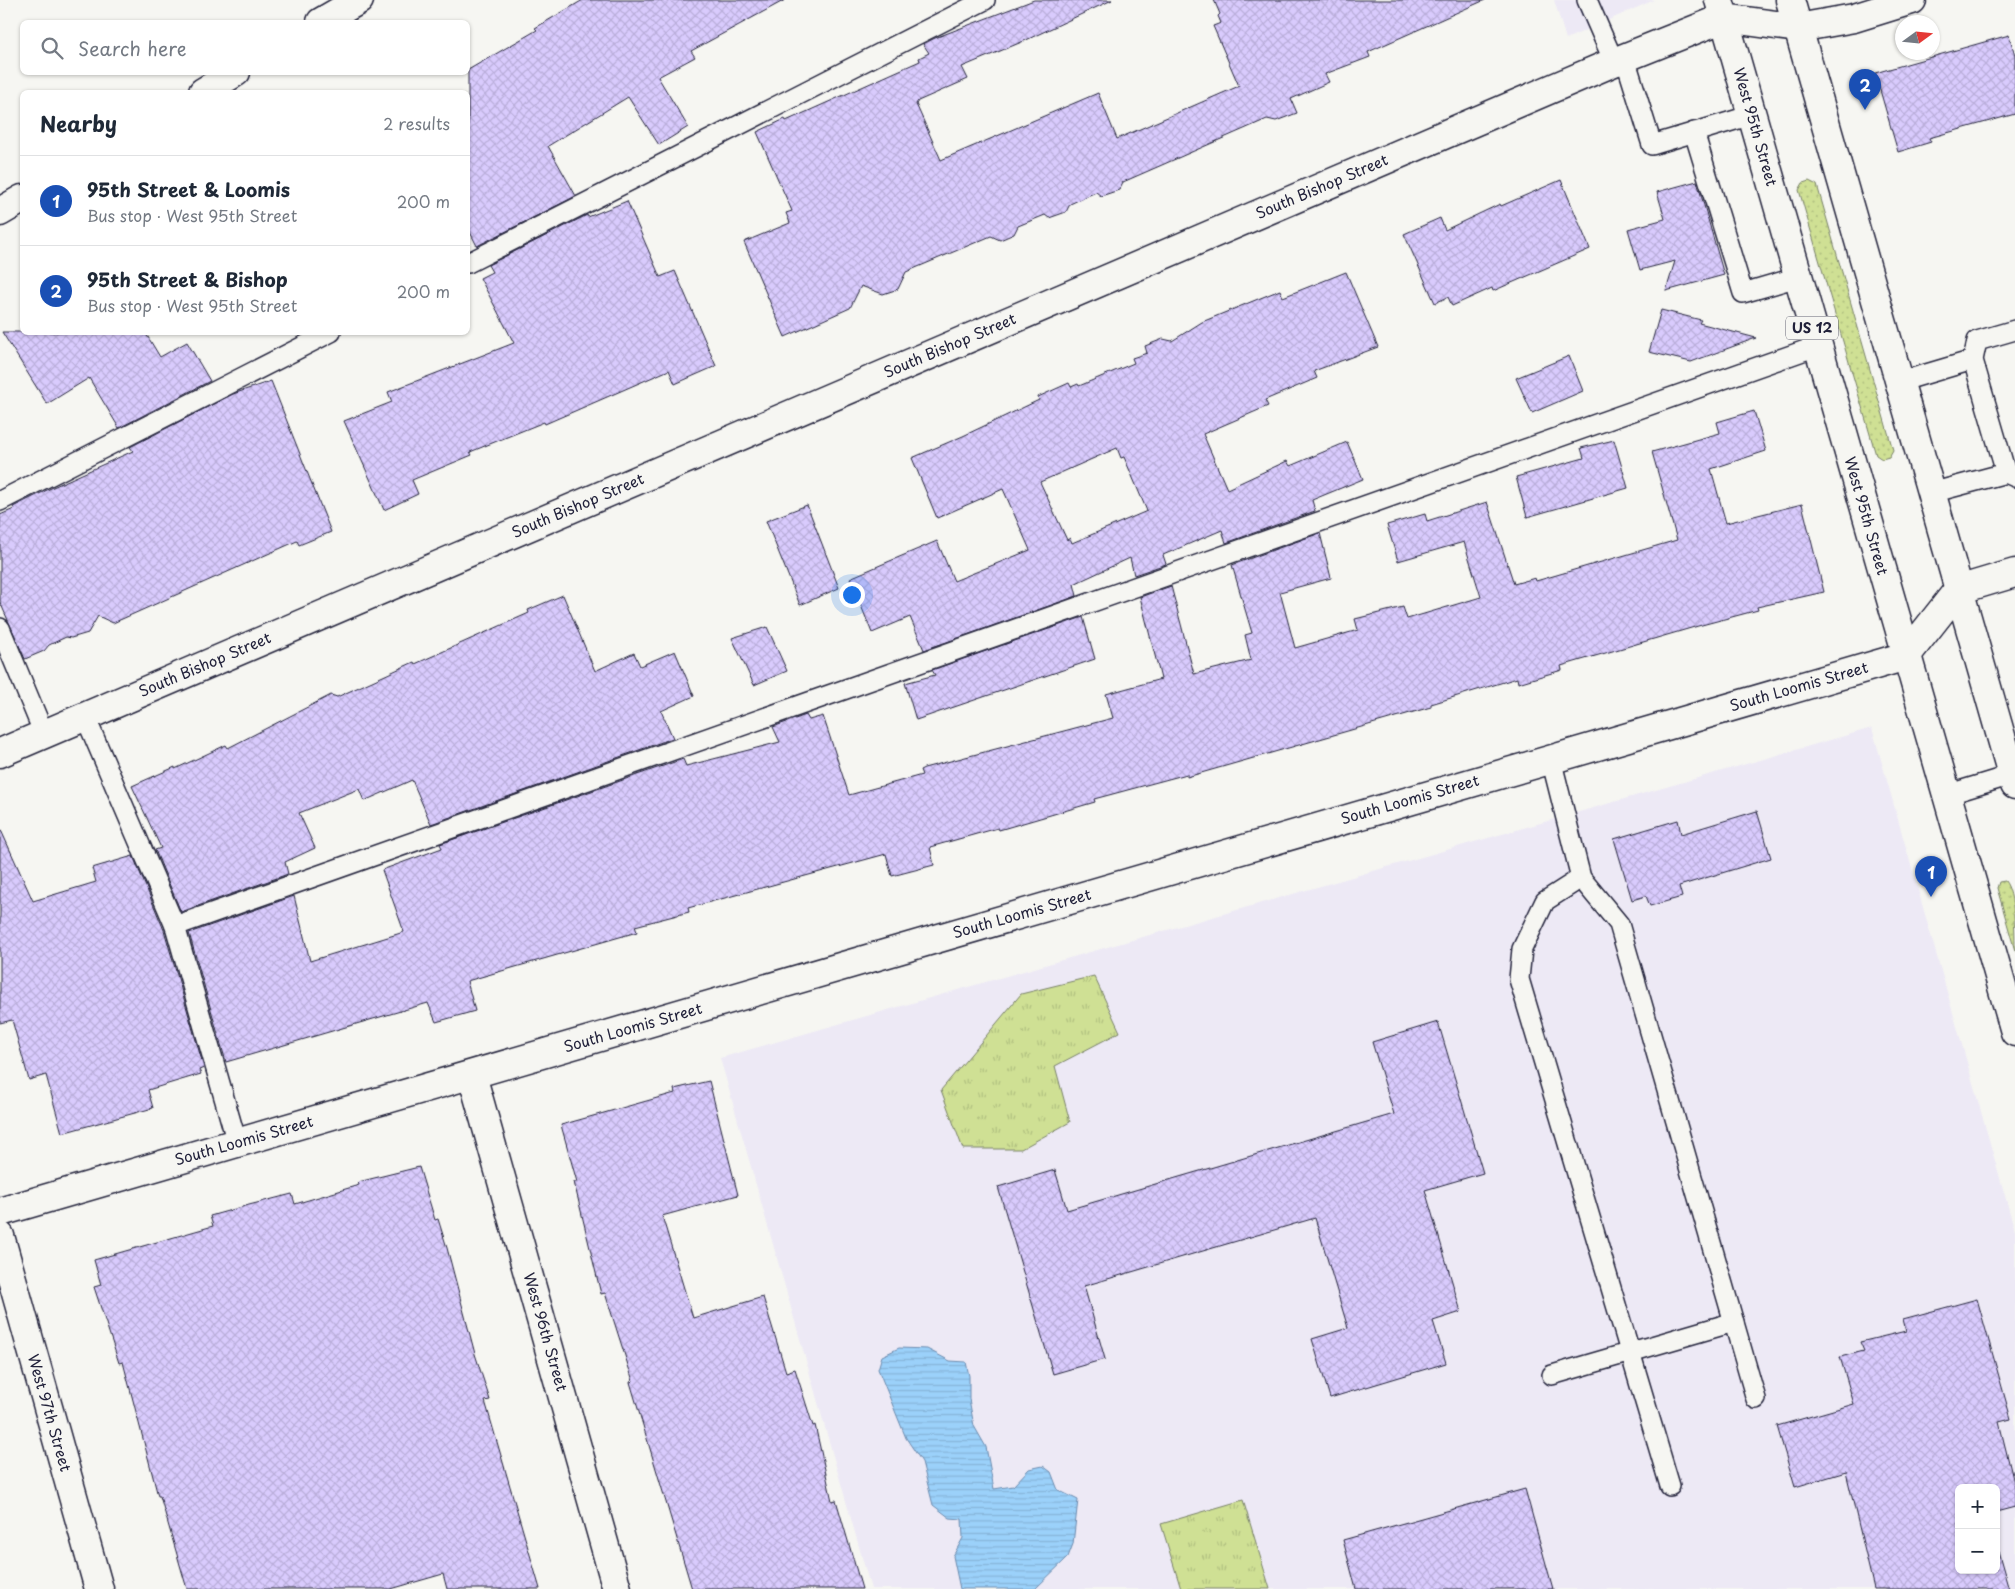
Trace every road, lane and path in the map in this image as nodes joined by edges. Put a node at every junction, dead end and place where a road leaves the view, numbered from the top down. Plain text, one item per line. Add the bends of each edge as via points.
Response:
1 (359, 0) edge
2 (985, 0) edge
3 (1587, 0) edge
4 (1790, 0) edge
5 (1906, 1) edge
6 (1721, 9) edge
7 (324, 20) edge
8 (1798, 28) junction
9 (1620, 60) junction
10 (231, 75) edge
11 (206, 90) edge
12 (1752, 115) junction
13 (1694, 132) junction
14 (20, 200) edge
15 (0, 212) edge
16 (470, 262) edge
17 (1798, 277) junction
18 (2015, 330) edge
19 (325, 335) edge
20 (1817, 346) junction
21 (1973, 360) junction
22 (1899, 382) junction
23 (2011, 475) edge
24 (1931, 493) junction
25 (0, 500) edge
26 (2015, 573) edge
27 (1958, 590) junction
28 (0, 628) edge
29 (1906, 656) junction
30 (85, 716) junction
31 (44, 734) junction
32 (0, 753) edge
33 (1552, 759) junction
34 (2014, 778) edge
35 (1946, 795) junction
36 (1581, 878) junction
37 (176, 926) junction
38 (2015, 1032) edge
39 (472, 1075) junction
40 (237, 1143) junction
41 (0, 1212) edge
42 (0, 1236) edge
43 (1734, 1322) junction
44 (1631, 1353) junction
45 (1552, 1375) dead end
46 (1756, 1399) dead end
47 (1670, 1486) dead end
48 (99, 1589) edge
49 (617, 1589) edge

1 - 7 street
2 - 16 lane
3 - 9 lane
4 - 8 street
5 - 8 street, South Bishop Street via 1854,18
6 - 8 street, South Bishop Street
6 - 9 street, South Bishop Street
6 - 12 street, West 95th Street / US 12
8 - 22 street
9 - 13 lane via 1652,145
9 - 30 street, South Bishop Street
10 - 11 street
12 - 13 lane
12 - 17 street, West 95th Street / US 12
13 - 17 lane via 1743,293
14 - 15 street
17 - 20 street, West 95th Street / US 12
18 - 21 lane via 1977,341
19 - 25 lane
20 - 29 street, West 95th Street / US 12
20 - 37 lane
21 - 22 lane
21 - 23 lane
22 - 24 street
23 - 24 lane
24 - 27 street
26 - 27 street
27 - 29 street
27 - 34 street
28 - 31 lane
29 - 33 street, South Loomis Street
29 - 35 street, West 95th Street / US 12
30 - 31 street, South Bishop Street
30 - 37 lane
31 - 32 street, South Bishop Street
33 - 36 lane
33 - 39 street, South Loomis Street
34 - 35 lane
35 - 38 street, West 95th Street / US 12
36 - 43 lane via 1619,924
36 - 44 lane via 1545,901 1522,950 1519,979
37 - 40 lane
39 - 40 street, South Loomis Street
39 - 49 street, West 96th Street
40 - 41 street, South Loomis Street
42 - 48 street, West 97th Street
43 - 44 lane
43 - 46 lane
44 - 45 lane
44 - 47 lane

